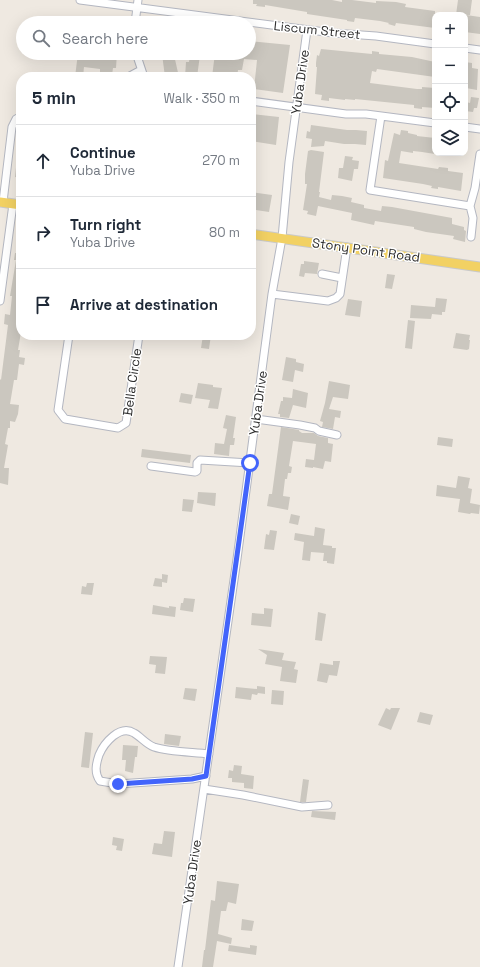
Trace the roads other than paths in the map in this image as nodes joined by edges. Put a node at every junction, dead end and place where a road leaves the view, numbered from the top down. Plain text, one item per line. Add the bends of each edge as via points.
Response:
1 (80, 0) edge
2 (138, 0) edge
3 (137, 8) junction
4 (136, 16) edge
5 (199, 16) edge
6 (256, 23) edge
7 (307, 30) junction
8 (432, 44) edge
9 (468, 48) edge
10 (480, 50) edge
11 (138, 60) edge
12 (141, 72) edge
13 (256, 102) edge
14 (296, 108) junction
15 (381, 116) junction
16 (16, 119) edge
17 (432, 123) edge
18 (468, 127) edge
19 (480, 129) edge
20 (480, 154) edge
21 (2, 202) edge
22 (16, 204) edge
23 (470, 206) junction
24 (16, 208) edge
25 (256, 235) edge
26 (471, 237) dead end
27 (282, 238) junction
28 (347, 247) junction
29 (3, 264) edge
30 (480, 267) edge
31 (322, 274) dead end
32 (342, 278) junction
33 (272, 294) junction
34 (0, 301) edge
35 (68, 340) edge
36 (138, 340) edge
37 (256, 419) junction
38 (338, 435) dead end
39 (250, 463) junction
40 (151, 466) dead end
41 (209, 754) junction
42 (206, 776) junction
43 (204, 789) junction
44 (328, 805) dead end
45 (178, 967) edge

1 - 3 street, Liscum Street
2 - 3 street
3 - 4 street
3 - 5 street, Liscum Street
6 - 7 street, Liscum Street
7 - 8 street, Liscum Street
7 - 14 street, Yuba Drive
9 - 10 street
11 - 12 street
13 - 14 street
14 - 15 street
14 - 27 street, Yuba Drive
15 - 17 street
15 - 23 street via 370,190
16 - 21 street via 12,127
18 - 19 street
20 - 23 street
21 - 22 main road
23 - 26 street via 473,218
24 - 29 street
25 - 27 main road, Stony Point Road
27 - 28 main road, Stony Point Road
27 - 33 street, Yuba Drive
28 - 30 main road, Stony Point Road
28 - 32 street
29 - 34 street
31 - 32 street
32 - 33 street via 340,294 328,300
33 - 37 street, Yuba Drive
35 - 36 street, Bella Circle via 58,410 65,419 118,428 126,423
37 - 38 street via 305,426
37 - 39 street, Yuba Drive
39 - 40 street via 200,460 195,472
39 - 41 street, Yuba Drive
41 - 42 street, Yuba Drive
41 - 42 street via 163,749 152,746 133,732 119,732 111,737 100,752 96,767 100,781 118,784
42 - 43 street, Yuba Drive
43 - 44 street via 302,807
43 - 45 street, Yuba Drive

